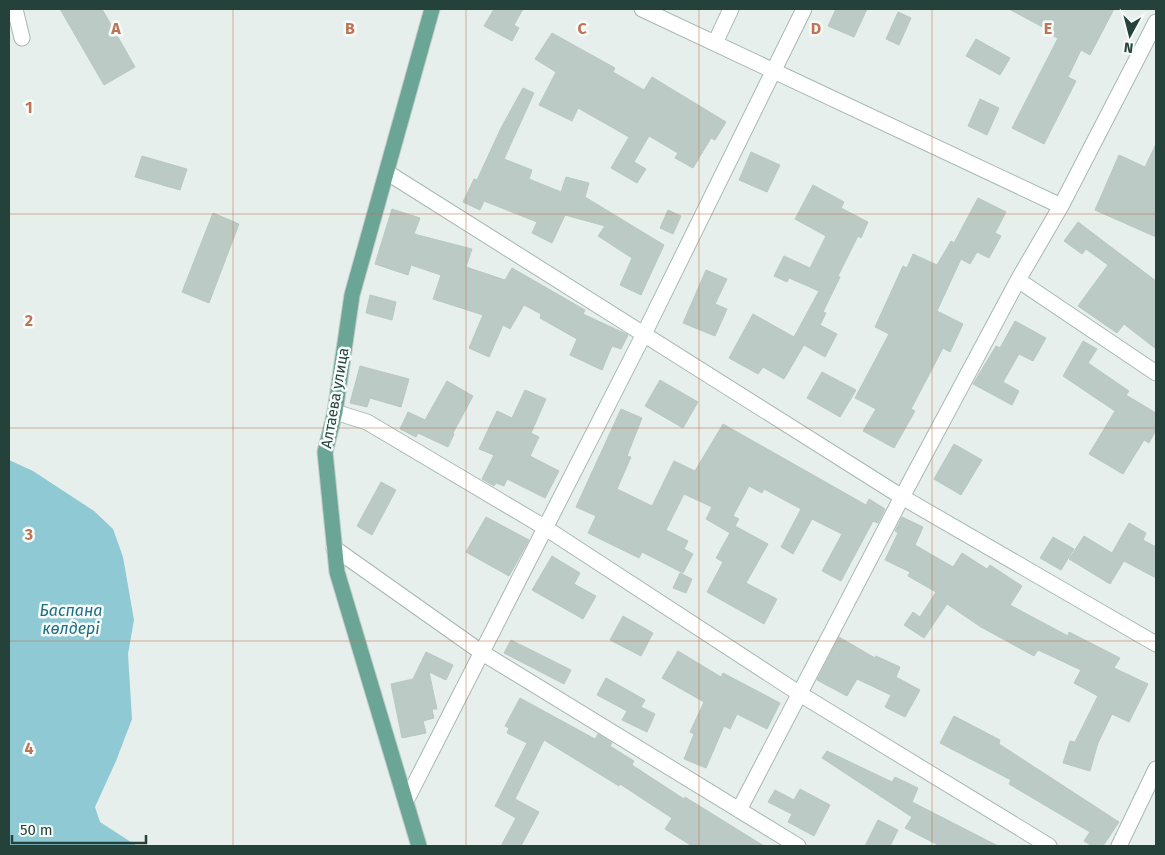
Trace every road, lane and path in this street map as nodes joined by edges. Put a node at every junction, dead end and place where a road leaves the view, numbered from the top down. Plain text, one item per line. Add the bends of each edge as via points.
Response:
1 (14, 9) edge
2 (432, 9) edge
3 (642, 9) edge
4 (731, 9) edge
5 (804, 9) edge
6 (1156, 22) edge
7 (22, 38) dead end
8 (715, 42) junction
9 (775, 70) junction
10 (388, 172) junction
11 (1061, 206) junction
12 (1018, 280) junction
13 (644, 334) junction
14 (1156, 373) edge
15 (335, 412) junction
16 (902, 497) junction
17 (544, 527) junction
18 (334, 548) junction
19 (1156, 644) edge
20 (481, 652) junction
21 (800, 694) junction
22 (1156, 769) edge
23 (406, 802) junction
24 (739, 810) junction
25 (419, 846) edge
26 (798, 846) edge
27 (1049, 846) edge
28 (1119, 846) edge

1 - 7 street
2 - 10 main road, Алтаева улица
3 - 8 street
4 - 8 street
5 - 9 street
6 - 11 street
8 - 9 street
9 - 11 street
9 - 13 street
10 - 13 street
10 - 15 main road, Алтаева улица via 352,295
11 - 12 street
12 - 14 street
12 - 16 street
13 - 16 street
13 - 17 street
15 - 17 street via 367,422
15 - 18 main road, Алтаева улица via 325,452
16 - 19 street
16 - 21 street
17 - 20 street
17 - 21 street
18 - 20 street
18 - 23 main road, Алтаева улица via 336,572
20 - 23 street
20 - 24 street
21 - 24 street
21 - 27 street
22 - 28 street
23 - 25 main road, Алтаева улица
24 - 26 street

